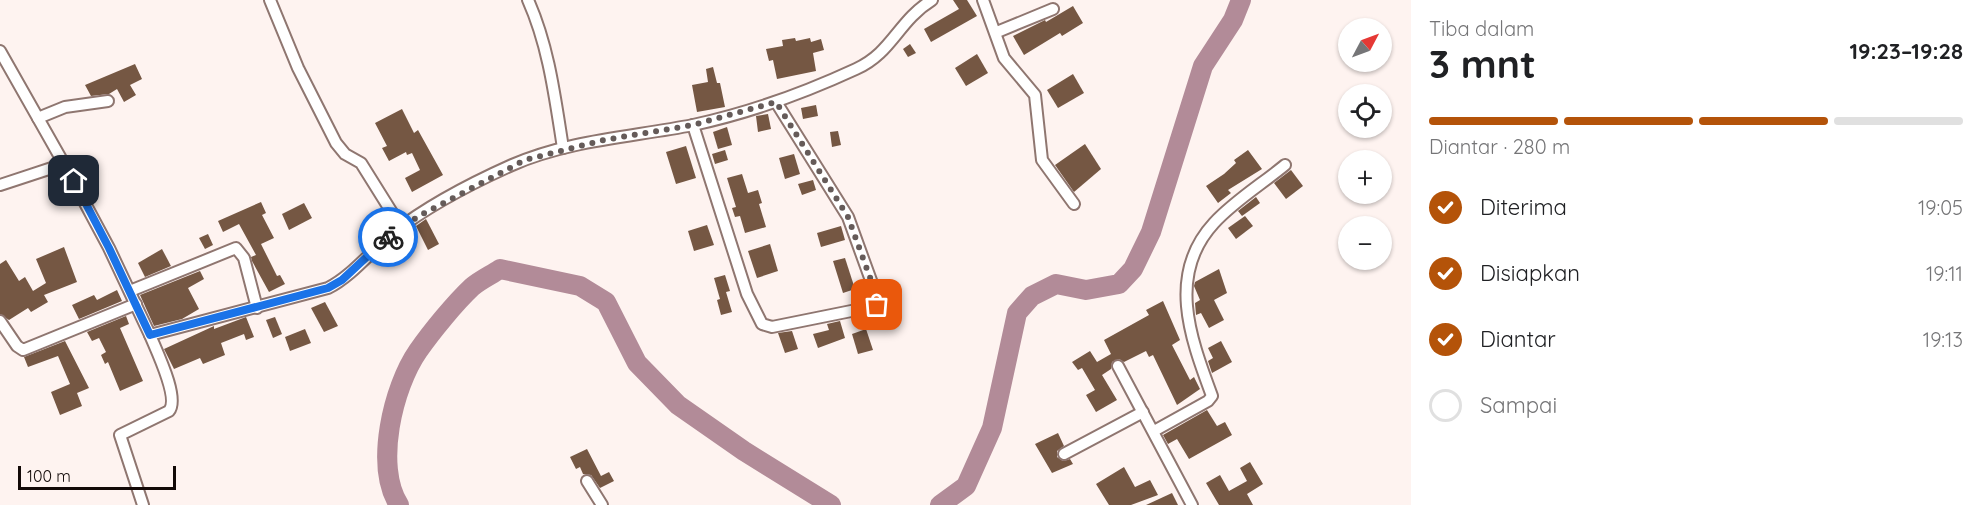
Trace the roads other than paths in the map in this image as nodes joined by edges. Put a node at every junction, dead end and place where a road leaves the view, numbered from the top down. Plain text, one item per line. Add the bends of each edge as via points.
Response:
1 (270, 0) edge
2 (528, 0) edge
3 (932, 0) edge
4 (983, 0) edge
5 (1053, 9) dead end
6 (997, 32) junction
7 (0, 51) edge
8 (108, 101) dead end
9 (776, 102) junction
10 (38, 118) junction
11 (693, 125) junction
12 (563, 148) junction
13 (64, 164) junction
14 (1285, 165) dead end
15 (0, 185) edge
16 (1074, 204) dead end
17 (401, 227) junction
18 (130, 291) junction
19 (136, 304) junction
20 (257, 308) junction
21 (0, 321) edge
22 (150, 335) junction
23 (1118, 366) dead end
24 (1143, 412) junction
25 (1154, 431) junction
26 (1064, 454) dead end
27 (587, 481) dead end
28 (142, 505) edge
29 (602, 505) edge
30 (1192, 505) edge

1 - 17 street via 331,135 342,152 359,161 367,171
2 - 12 street via 549,64
3 - 9 street via 910,15 875,58
4 - 6 street
5 - 6 street
6 - 16 street via 1004,58 1035,95 1042,160
7 - 10 street
8 - 10 street via 70,105
9 - 11 street
9 - 11 street via 848,217 877,297 875,307 772,327 762,324 747,294
10 - 13 street
11 - 12 street
12 - 17 street via 508,166
13 - 15 street
13 - 18 street
14 - 25 street via 1214,223 1202,239 1189,267 1185,292 1191,339 1212,396
17 - 20 street via 337,283
18 - 19 street
18 - 20 street via 236,248 244,258
19 - 21 street via 23,350
19 - 22 street
20 - 22 street
22 - 28 street via 173,404 170,411 120,435
23 - 24 street
24 - 25 street
24 - 26 street
25 - 30 street
27 - 29 street

